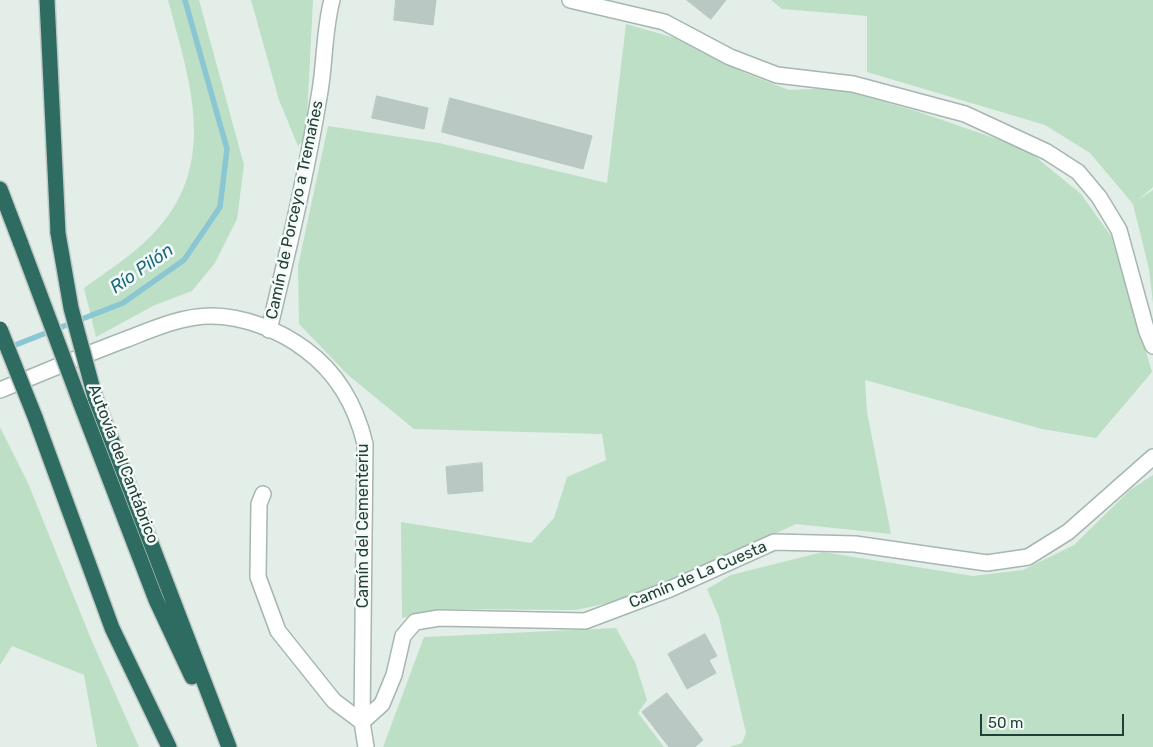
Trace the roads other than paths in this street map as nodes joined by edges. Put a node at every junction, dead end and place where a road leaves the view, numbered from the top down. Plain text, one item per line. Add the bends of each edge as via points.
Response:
1 (47, 0) edge
2 (332, 0) edge
3 (570, 0) edge
4 (0, 189) edge
5 (0, 329) edge
6 (269, 330) junction
7 (1153, 346) edge
8 (0, 390) edge
9 (1153, 457) edge
10 (263, 494) dead end
11 (362, 722) junction
12 (168, 747) edge
13 (224, 747) edge
14 (229, 747) edge
15 (366, 747) edge

1 - 14 highway, bridge via 58,233 71,308 95,397
2 - 6 street, Camín de Porceyo a Tremañes via 327,18 321,89 304,180
3 - 7 street via 664,22 730,57 777,75 853,84 965,114 1047,152 1078,172 1119,230
4 - 13 highway, Autovía del Cantábrico, bridge via 156,600
5 - 12 highway, bridge via 112,628
6 - 8 street, Camín del Cementeriu via 238,319 210,316 166,324
6 - 11 street, Camín del Cementeriu via 292,339 321,361 346,394 360,423 365,444
9 - 11 street, Camín de La Cuesta via 1068,532 1028,557 986,563 855,544 774,542 670,589 585,621 440,618 415,622 403,636 394,675 382,704
10 - 11 street via 259,504 258,577 278,631 334,701
11 - 15 street, Camín del Cementeriu

